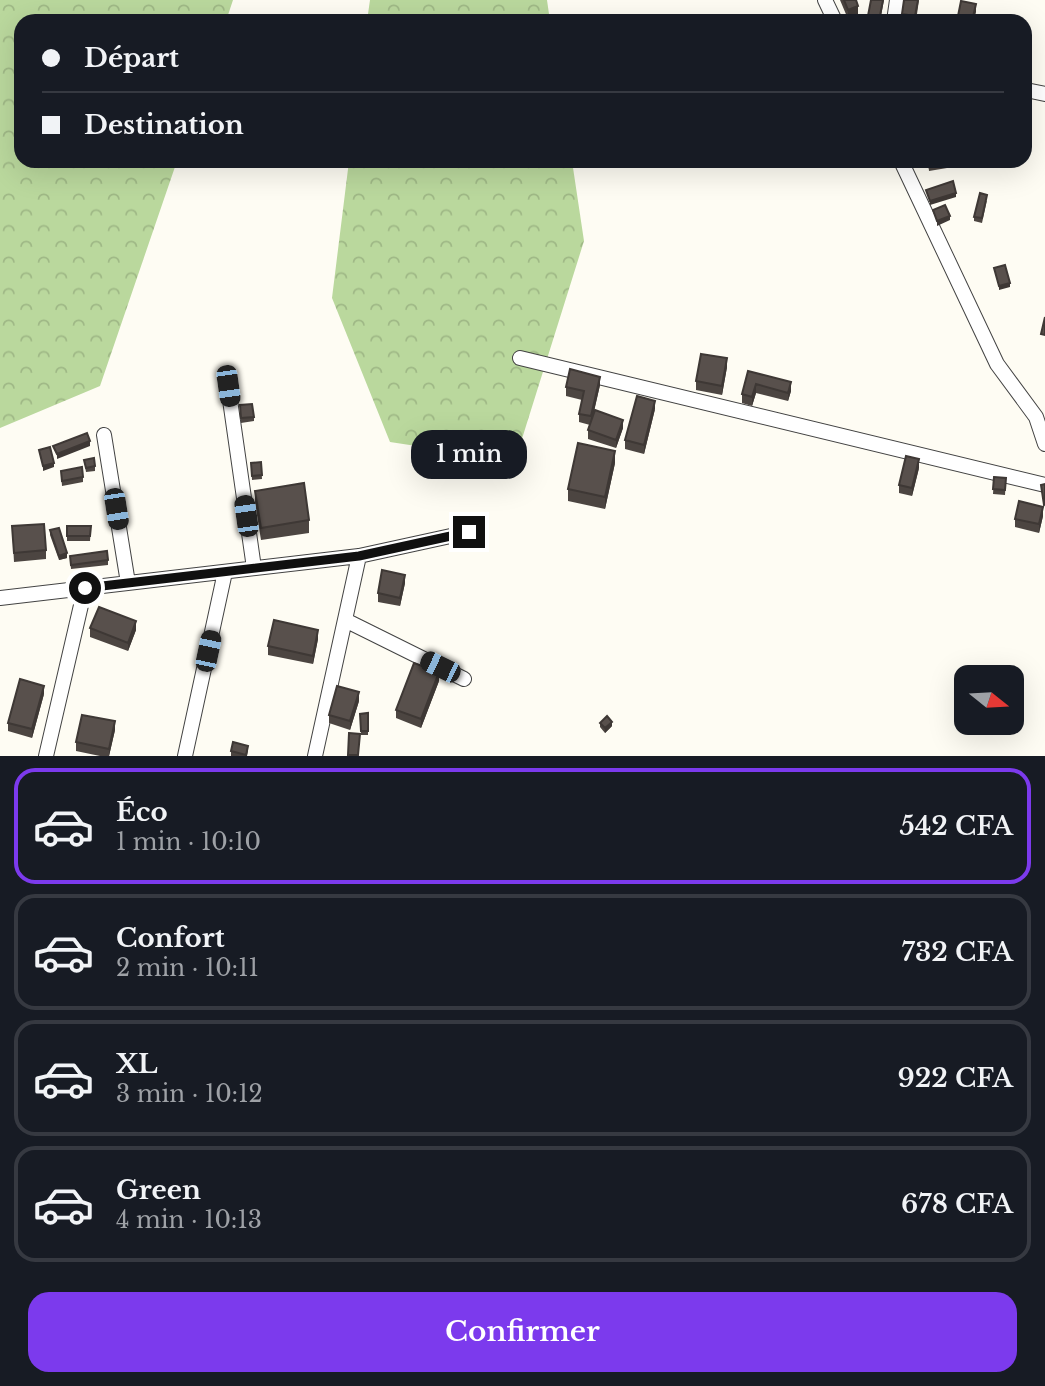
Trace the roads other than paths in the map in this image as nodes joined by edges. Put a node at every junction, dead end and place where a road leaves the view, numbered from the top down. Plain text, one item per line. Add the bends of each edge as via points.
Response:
1 (904, 168) edge
2 (520, 358) dead end
3 (228, 386) dead end
4 (1041, 418) edge
5 (104, 435) dead end
6 (1045, 444) edge
7 (1045, 485) edge
8 (469, 532) dead end
9 (359, 556) junction
10 (254, 568) junction
11 (225, 572) junction
12 (128, 583) junction
13 (85, 588) junction
14 (0, 598) edge
15 (345, 620) junction
16 (464, 679) dead end
17 (319, 754) edge
18 (46, 756) edge
19 (185, 756) edge

1 - 4 street via 997,363
2 - 7 street
3 - 10 street
4 - 6 street
5 - 12 street
8 - 9 street
9 - 10 street
9 - 15 street
10 - 11 street
11 - 12 street
11 - 19 street
12 - 13 street
13 - 14 street
13 - 18 street
15 - 16 street
15 - 17 street

